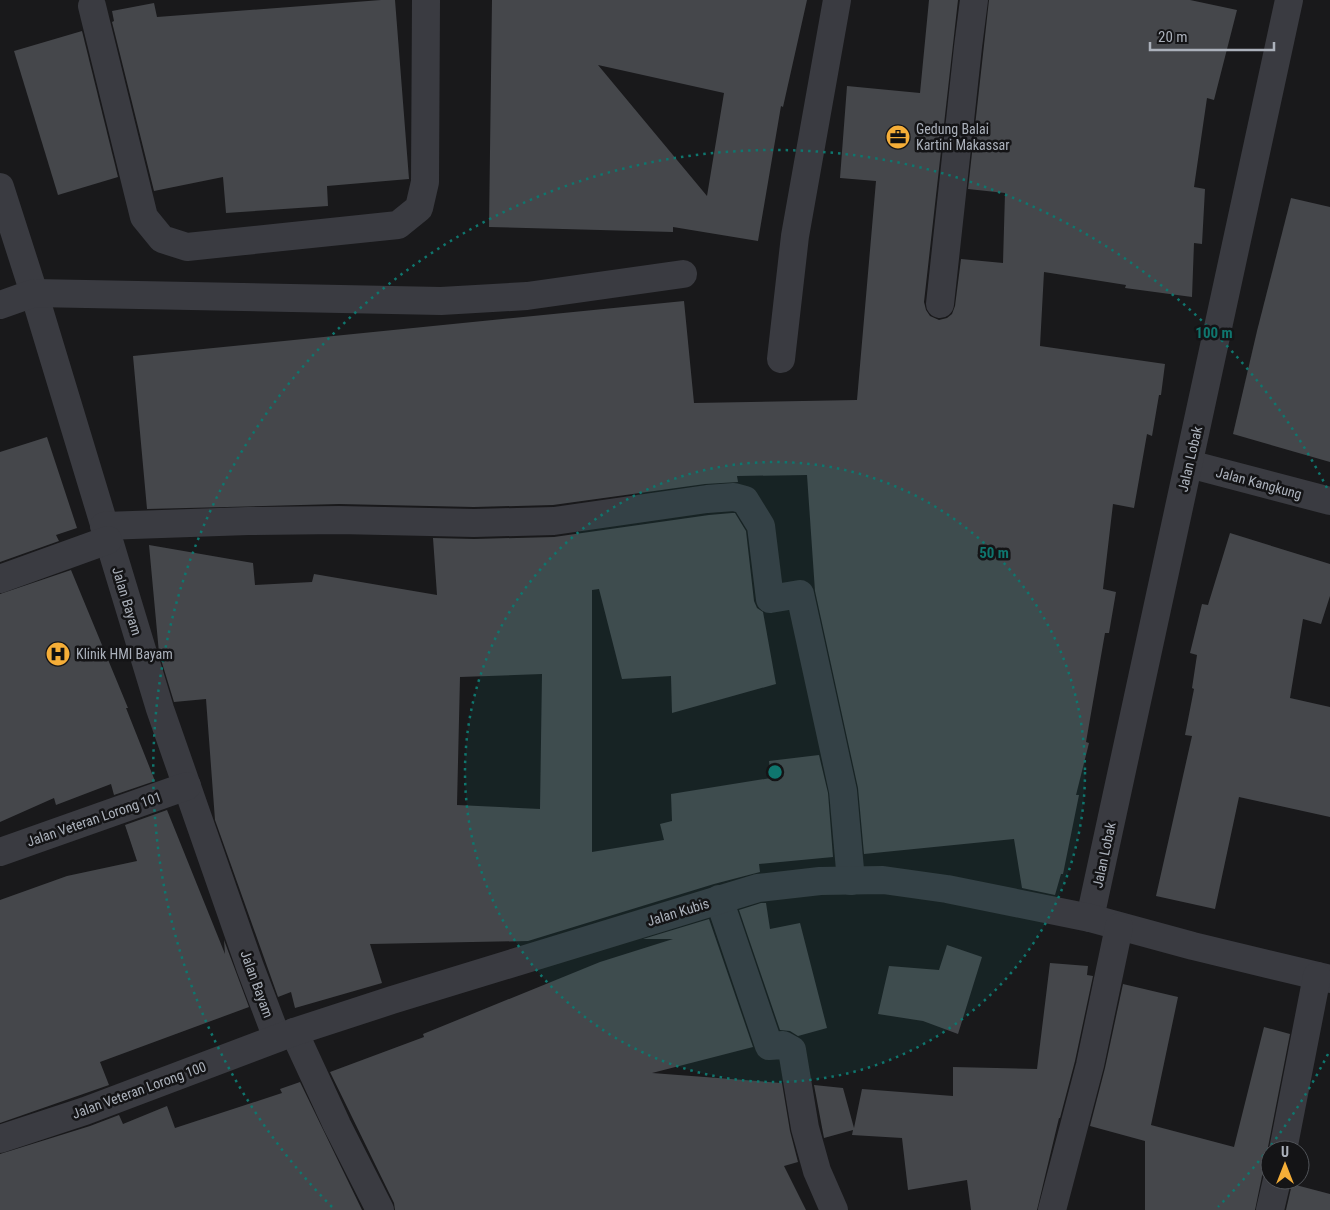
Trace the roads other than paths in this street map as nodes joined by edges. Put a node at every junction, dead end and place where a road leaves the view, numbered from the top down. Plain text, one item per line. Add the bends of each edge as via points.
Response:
1 (426, 0) edge
2 (837, 0) edge
3 (974, 0) edge
4 (1289, 0) edge
5 (92, 6) dead end
6 (0, 187) edge
7 (683, 274) dead end
8 (34, 293) junction
9 (940, 304) dead end
10 (0, 305) edge
11 (780, 359) dead end
12 (1189, 464) junction
13 (1330, 501) edge
14 (106, 533) junction
15 (0, 579) edge
16 (187, 786) junction
17 (0, 852) edge
18 (852, 880) junction
19 (719, 899) junction
20 (1090, 918) junction
21 (1119, 926) junction
22 (1323, 978) edge
23 (286, 1035) junction
24 (0, 1139) edge
25 (1284, 1140) edge
26 (1275, 1190) edge
27 (380, 1210) edge
28 (834, 1210) edge
29 (1052, 1210) edge
30 (1270, 1210) edge

1 - 5 street via 425,182 419,208 398,226 187,248 162,239 144,217
2 - 11 street via 795,236
3 - 9 street
4 - 12 street, Jalan Lobak
6 - 8 street, Jalan Bayam
7 - 8 street via 527,296 441,301
8 - 10 street
8 - 14 street, Jalan Bayam
12 - 13 street, Jalan Kangkung
12 - 20 street, Jalan Lobak
14 - 15 street
14 - 16 street, Jalan Bayam
14 - 18 street via 257,521 474,524 554,521 734,497 745,500 761,526 770,599 800,594 843,791
16 - 17 street, Jalan Veteran Lorong 101
16 - 23 street, Jalan Bayam
18 - 19 street, Jalan Kubis via 820,880 758,888
18 - 20 street, Jalan Kubis via 883,880 947,889
19 - 23 street, Jalan Kubis
19 - 28 street via 769,1046 783,1045 792,1050 805,1128 817,1171
20 - 21 street, Jalan Kubis
21 - 22 street, Jalan Kubis
21 - 29 street via 1090,1064
22 - 25 street
23 - 24 street, Jalan Veteran Lorong 100
23 - 27 street, Jalan Bayam
26 - 30 street

